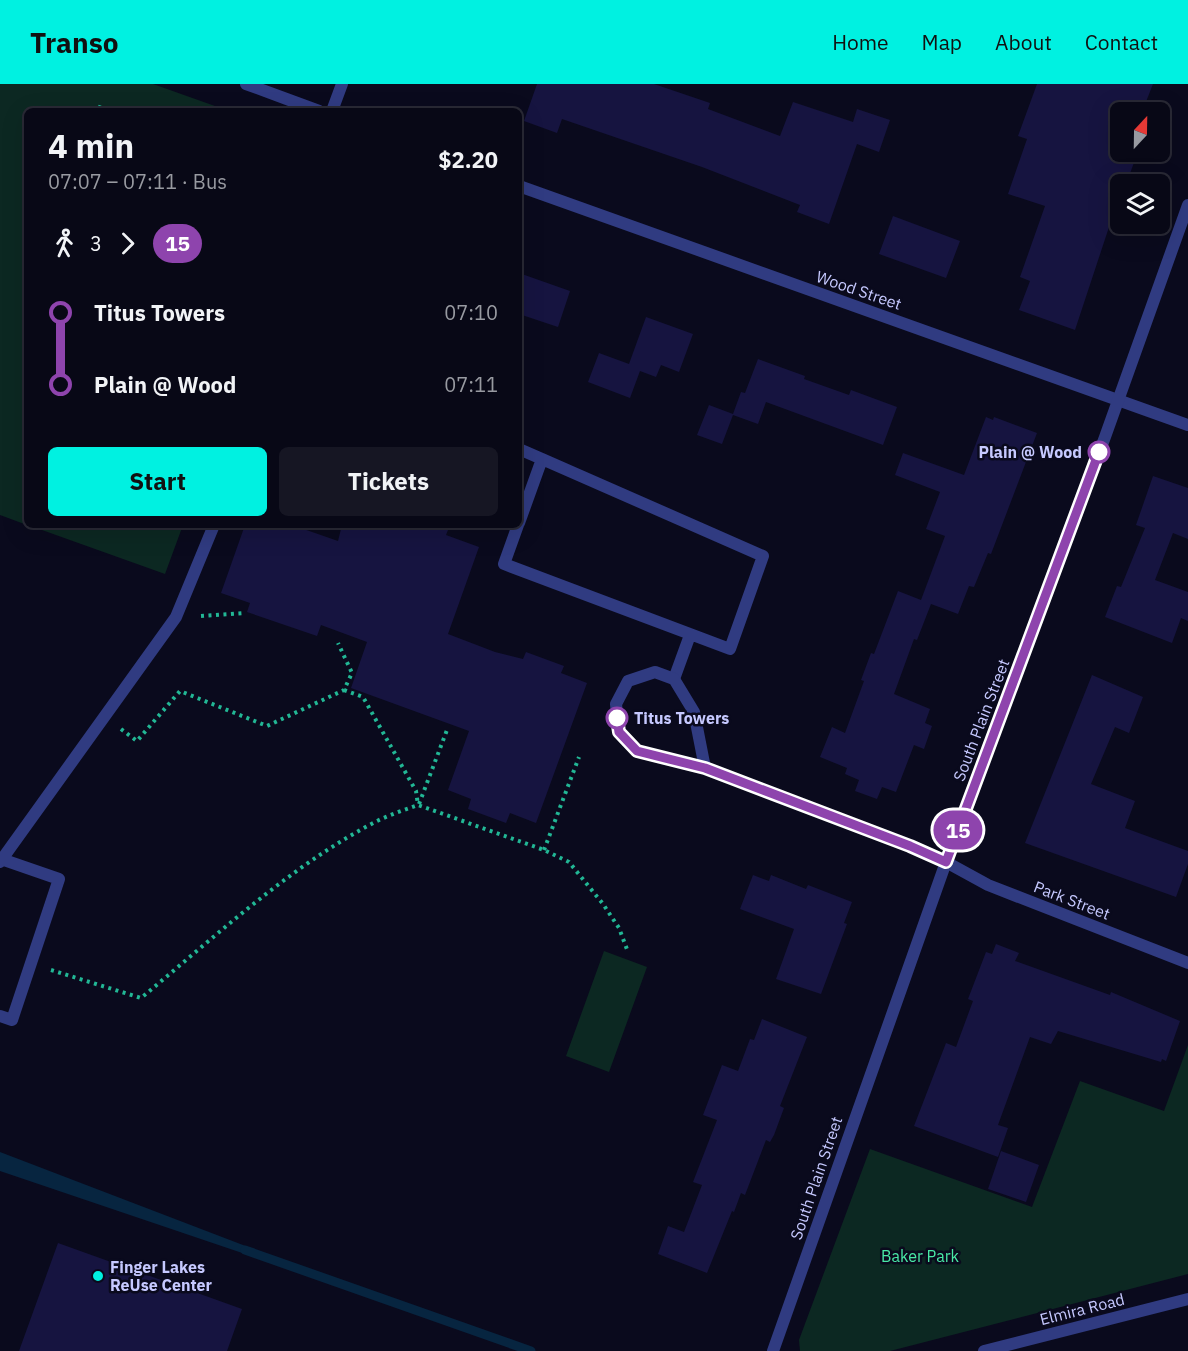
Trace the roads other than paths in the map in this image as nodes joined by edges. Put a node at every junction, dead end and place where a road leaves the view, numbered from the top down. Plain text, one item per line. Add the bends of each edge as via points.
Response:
1 (246, 84) edge
2 (342, 84) edge
3 (312, 108) edge
4 (333, 108) edge
5 (522, 187) edge
6 (1188, 205) edge
7 (1118, 400) junction
8 (1188, 425) edge
9 (522, 450) edge
10 (542, 459) junction
11 (522, 516) edge
12 (213, 528) edge
13 (518, 528) edge
14 (690, 635) junction
15 (674, 679) junction
16 (705, 768) junction
17 (1, 861) edge
18 (946, 862) junction
19 (1188, 963) edge
20 (0, 1016) edge
21 (1188, 1299) edge
22 (773, 1351) edge
23 (984, 1351) edge

1 - 3 street
2 - 4 street
5 - 7 street, Wood Street
6 - 7 street, South Plain Street
7 - 8 street, Wood Street
7 - 18 street, South Plain Street
9 - 10 street
10 - 11 street
10 - 14 street via 763,555 730,649
12 - 17 street via 176,617
13 - 14 street via 504,564
14 - 15 street
15 - 16 street via 694,712
15 - 16 street, Park Street via 655,672 628,681 616,704 619,732 637,751
16 - 18 street, Park Street
17 - 20 street via 59,879 12,1020
18 - 19 street, Park Street via 988,885
18 - 22 street, South Plain Street
21 - 23 street, Elmira Road

